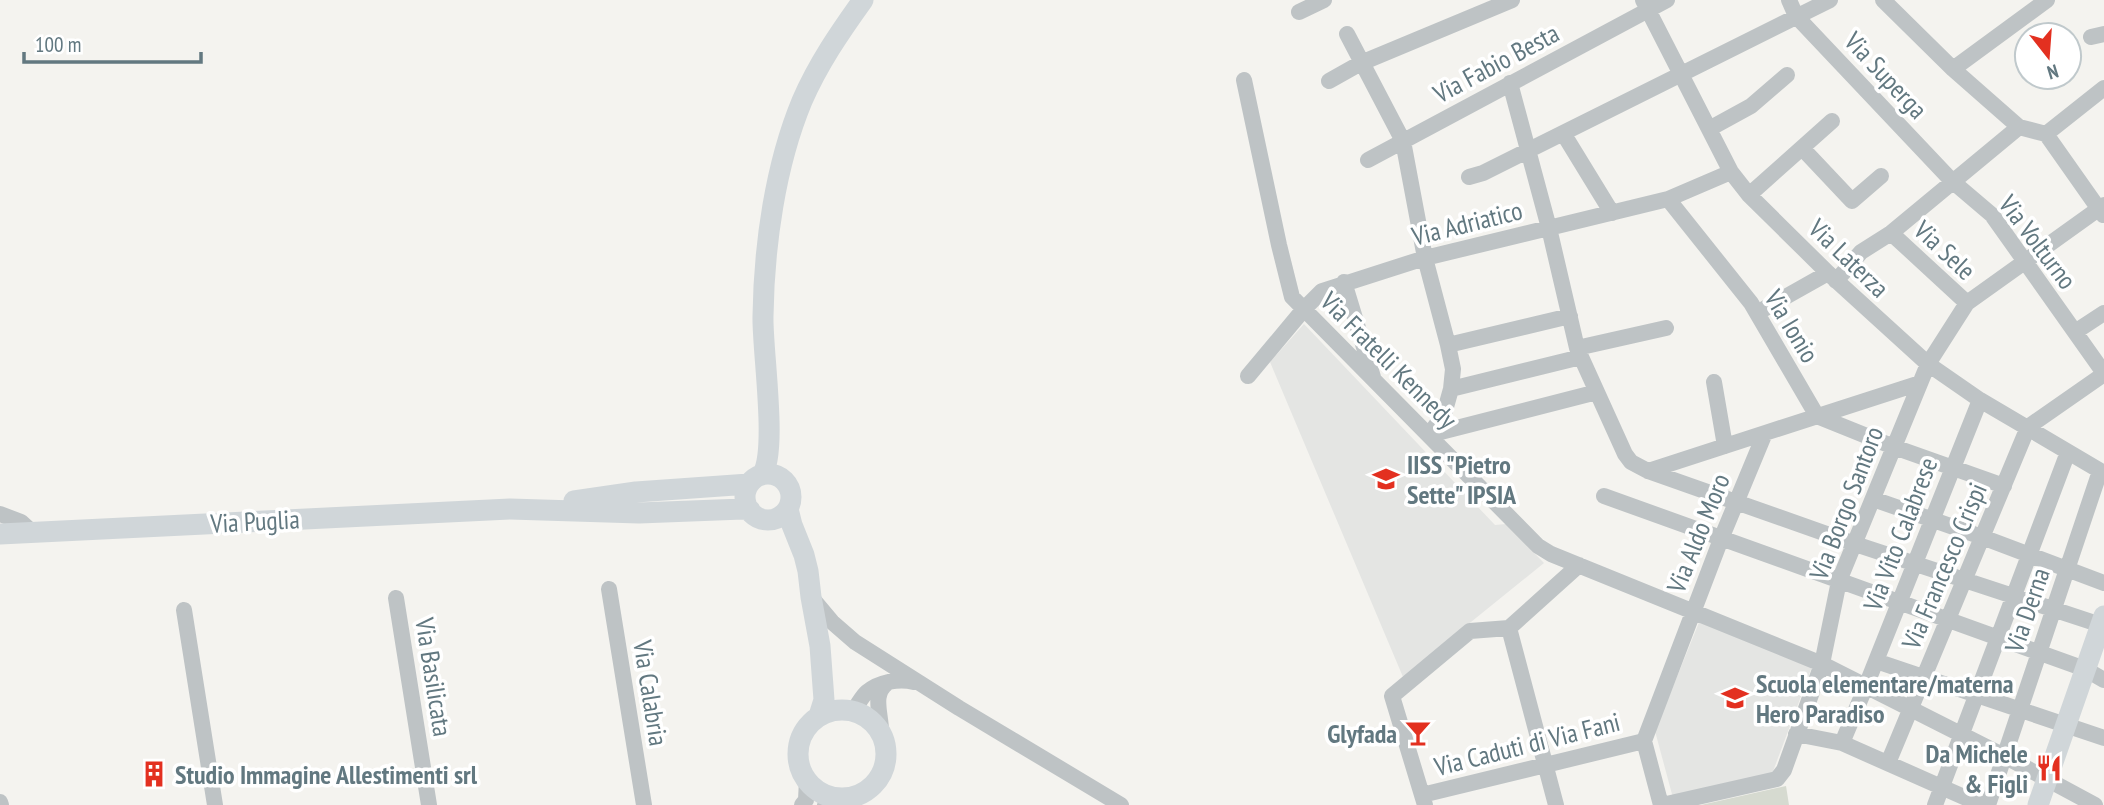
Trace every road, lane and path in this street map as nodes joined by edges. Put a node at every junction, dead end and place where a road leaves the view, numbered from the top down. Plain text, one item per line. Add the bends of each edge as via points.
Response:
1 (863, 0) edge
2 (1324, 0) edge
3 (1512, 0) edge
4 (1667, 0) edge
5 (1789, 0) edge
6 (1830, 0) edge
7 (1883, 0) edge
8 (2047, 0) edge
9 (1645, 5) edge
10 (1299, 12) dead end
11 (1796, 16) junction
12 (1347, 34) dead end
13 (1361, 63) junction
14 (1953, 69) junction
15 (1681, 75) junction
16 (1787, 75) dead end
17 (1244, 80) dead end
18 (1329, 81) dead end
19 (1510, 83) junction
20 (2104, 88) edge
21 (1832, 121) dead end
22 (2019, 127) junction
23 (1709, 129) junction
24 (1563, 133) junction
25 (2046, 134) junction
26 (1403, 141) junction
27 (1802, 148) junction
28 (1528, 150) junction
29 (1368, 160) dead end
30 (1731, 172) junction
31 (1469, 177) dead end
32 (1881, 177) dead end
33 (1952, 181) junction
34 (1749, 195) junction
35 (1668, 200) junction
36 (2102, 210) edge
37 (1612, 213) junction
38 (1549, 228) junction
39 (1891, 233) junction
40 (1425, 258) junction
41 (2025, 261) junction
42 (1832, 277) junction
43 (1344, 282) junction
44 (1967, 303) junction
45 (1304, 309) junction
46 (1764, 309) dead end
47 (2104, 313) edge
48 (1570, 316) junction
49 (1667, 328) dead end
50 (2075, 332) junction
51 (1448, 345) junction
52 (1579, 353) junction
53 (1928, 364) junction
54 (2104, 373) edge
55 (1248, 376) dead end
56 (1374, 380) junction
57 (1714, 382) dead end
58 (1920, 383) junction
59 (767, 385) junction
60 (1451, 389) junction
61 (1597, 392) junction
62 (1980, 400) junction
63 (1817, 416) junction
64 (2028, 428) junction
65 (1765, 433) junction
66 (1429, 435) junction
67 (1725, 446) junction
68 (1894, 447) junction
69 (2068, 452) junction
70 (1952, 467) junction
71 (2100, 468) edge
72 (1648, 471) junction
73 (756, 480) junction
74 (786, 482) junction
75 (2004, 486) junction
76 (1604, 496) dead end
77 (1873, 499) junction
78 (1736, 502) junction
79 (510, 509) junction
80 (788, 509) junction
81 (0, 514) edge
82 (757, 515) junction
83 (1932, 519) junction
84 (33, 533) junction
85 (0, 534) edge
86 (1982, 537) junction
87 (1721, 539) junction
88 (1855, 544) junction
89 (2029, 554) junction
90 (1914, 563) junction
91 (1579, 565) junction
92 (2067, 568) junction
93 (1965, 579) junction
94 (1839, 581) junction
95 (2104, 583) edge
96 (609, 589) dead end
97 (2014, 596) junction
98 (811, 597) junction
99 (396, 598) dead end
100 (1899, 603) junction
101 (184, 610) dead end
102 (2053, 610) junction
103 (1693, 611) junction
104 (1947, 621) junction
105 (2102, 625) edge
106 (1509, 628) junction
107 (1997, 639) junction
108 (820, 646) junction
109 (2039, 653) junction
110 (1876, 661) junction
111 (1822, 664) junction
112 (2085, 669) junction
113 (1924, 677) junction
114 (2104, 680) edge
115 (887, 683) junction
116 (923, 685) junction
117 (1866, 686) junction
118 (1976, 695) junction
119 (1910, 709) junction
120 (2020, 710) junction
121 (850, 711) junction
122 (819, 716) junction
123 (2066, 726) junction
124 (881, 733) junction
125 (1796, 734) junction
126 (1961, 734) junction
127 (2104, 738) edge
128 (1644, 741) junction
129 (1842, 743) junction
130 (2004, 756) junction
131 (1888, 763) junction
132 (1545, 764) junction
133 (2047, 779) junction
134 (807, 780) junction
135 (1941, 787) junction
136 (869, 795) edge
137 (1424, 800) edge
138 (835, 801) edge
139 (215, 805) edge
140 (429, 805) edge
141 (644, 805) edge
142 (803, 805) edge
143 (1121, 805) edge
144 (1556, 805) edge
145 (1662, 805) edge
146 (1935, 805) edge
147 (1982, 805) edge
148 (1988, 805) edge
149 (2038, 805) edge
150 (2095, 805) edge

1 - 59 main road via 802,100 782,164 764,278
2 - 10 street
3 - 13 street
4 - 9 street, Via Fabio Besta
5 - 11 street, Via Superga
6 - 11 street
7 - 14 street
8 - 14 street
9 - 15 street, Via Laterza
9 - 19 street, Via Fabio Besta
11 - 15 street
11 - 33 street, Via Superga
12 - 13 street
13 - 18 street
13 - 26 street
14 - 22 street
15 - 23 street, Via Laterza
15 - 24 street
16 - 23 street via 1751,106
17 - 45 street, Via Fratelli Kennedy via 1292,297
19 - 26 street, Via Fabio Besta
19 - 28 street
20 - 25 street
21 - 27 street
22 - 25 street
22 - 33 street
23 - 30 street, Via Laterza
24 - 28 street
24 - 37 street
25 - 36 street
26 - 29 street, Via Fabio Besta
26 - 40 street
27 - 32 street via 1852,201
27 - 34 street
28 - 31 street
28 - 38 street
30 - 34 street, Via Laterza
30 - 35 street, Via Adriatico
33 - 39 street
33 - 41 street, Via Volturno via 1992,215
34 - 42 street, Via Laterza
35 - 37 street, Via Adriatico
35 - 63 street, Via Ionio via 1751,303
36 - 41 street
37 - 38 street, Via Adriatico
38 - 40 street, Via Adriatico
38 - 48 street
39 - 42 street via 1861,251
39 - 44 street, Via Sele
40 - 43 street, Via Adriatico
40 - 51 street
41 - 44 street
41 - 50 street, Via Volturno
42 - 46 street
42 - 53 street, Via Laterza
43 - 45 street, Via Adriatico via 1322,291
43 - 56 street
44 - 53 street, Via Borgo Santoro
45 - 55 street, Via Adriatico
45 - 56 street, Via Fratelli Kennedy
47 - 50 street
48 - 51 street
48 - 52 street
49 - 52 street
50 - 54 street, Via Volturno
51 - 60 street
52 - 60 street
52 - 61 street
53 - 58 street, Via Borgo Santoro
53 - 62 street, Via Laterza
54 - 64 street
56 - 66 street, Via Fratelli Kennedy
57 - 67 street
58 - 63 street
58 - 68 street, Via Borgo Santoro
59 - 73 main road via 767,467
59 - 74 main road
60 - 66 street via 1444,414
61 - 66 street
61 - 72 street via 1625,454
62 - 64 street, Via Laterza
62 - 70 street, Via Vito Calabrese
63 - 65 street
63 - 68 street
64 - 69 street, Via Laterza
64 - 75 street, Via Francesco Crispi
65 - 67 street
65 - 78 street, Via Aldo Moro
66 - 91 street, Via Fratelli Kennedy via 1538,546
67 - 72 street
68 - 70 street
68 - 77 street, Via Borgo Santoro
69 - 71 street, Via Laterza
69 - 89 street
70 - 75 street
70 - 83 street, Via Vito Calabrese
71 - 92 street, Via Derna
72 - 78 street
73 - 74 main road via 775,475
73 - 79 main road, Via Puglia
73 - 82 main road via 745,495
74 - 80 main road via 791,495
75 - 86 street, Via Francesco Crispi
76 - 87 street
77 - 83 street
77 - 88 street, Via Borgo Santoro
78 - 87 street, Via Aldo Moro
78 - 88 street
79 - 82 main road, Via Puglia via 639,513 743,509
79 - 84 main road, Via Puglia
80 - 82 main road via 778,518
80 - 98 main road via 804,555
81 - 84 street via 21,522
82 - 98 main road via 794,554
83 - 86 street
83 - 90 street, Via Vito Calabrese
84 - 85 main road, Via Puglia
86 - 89 street
86 - 93 street, Via Francesco Crispi
87 - 94 street
87 - 103 street, Via Aldo Moro
88 - 90 street
88 - 94 street, Via Borgo Santoro
89 - 92 street
89 - 97 street
90 - 93 street
90 - 100 street, Via Vito Calabrese
91 - 103 street, Via Fratelli Kennedy
91 - 106 street
92 - 95 street
92 - 102 street, Via Derna
93 - 97 street
93 - 104 street, Via Francesco Crispi
94 - 100 street
94 - 111 street, Via Borgo Santoro
96 - 141 street, Via Calabria
97 - 102 street
97 - 107 street
98 - 108 main road
98 - 116 street via 855,642
99 - 140 street, Via Basilicata
100 - 104 street
100 - 110 street, Via Vito Calabrese
101 - 139 street
102 - 105 street
102 - 109 street, Via Derna
103 - 111 street, Via Fratelli Kennedy
103 - 128 street, Via Aldo Moro
104 - 107 street
104 - 113 street, Via Francesco Crispi
105 - 112 main road
106 - 132 street
106 - 137 street via 1470,631 1392,696
107 - 109 street
107 - 118 street
108 - 121 main road via 839,699
108 - 122 main road via 824,700
109 - 112 street
109 - 120 street, Via Derna
110 - 113 street
110 - 117 street, Via Vito Calabrese
111 - 117 street, Via Fratelli Kennedy
111 - 125 street, Via Borgo Santoro
112 - 114 street
112 - 123 main road
113 - 118 street
113 - 119 street, Via Francesco Crispi
115 - 116 street via 906,680
115 - 121 street via 866,693
115 - 124 street via 877,695
116 - 143 street
117 - 119 street, Via Fratelli Kennedy
117 - 129 street, Via Vito Calabrese
118 - 120 street
118 - 126 street
119 - 126 street, Via Fratelli Kennedy
119 - 131 street, Via Francesco Crispi
120 - 123 street
120 - 130 street, Via Derna
121 - 122 main road
121 - 124 main road via 869,719
122 - 134 main road via 800,741 799,761
123 - 127 street
123 - 133 main road
124 - 136 main road via 886,758
125 - 129 street
125 - 145 street, Via Borgo Santoro via 1777,779
126 - 130 street, Via Fratelli Kennedy
126 - 135 street
128 - 132 street, Via Caduti di Via Fani
128 - 145 street
129 - 131 street
130 - 133 street, Via Fratelli Kennedy
130 - 148 street, Via Derna
131 - 135 street
132 - 137 street, Via Caduti di Via Fani
132 - 144 street
133 - 149 main road
133 - 150 street, Via Fratelli Kennedy
134 - 138 main road
134 - 142 street
135 - 146 street
135 - 147 street
136 - 138 main road via 863,792

